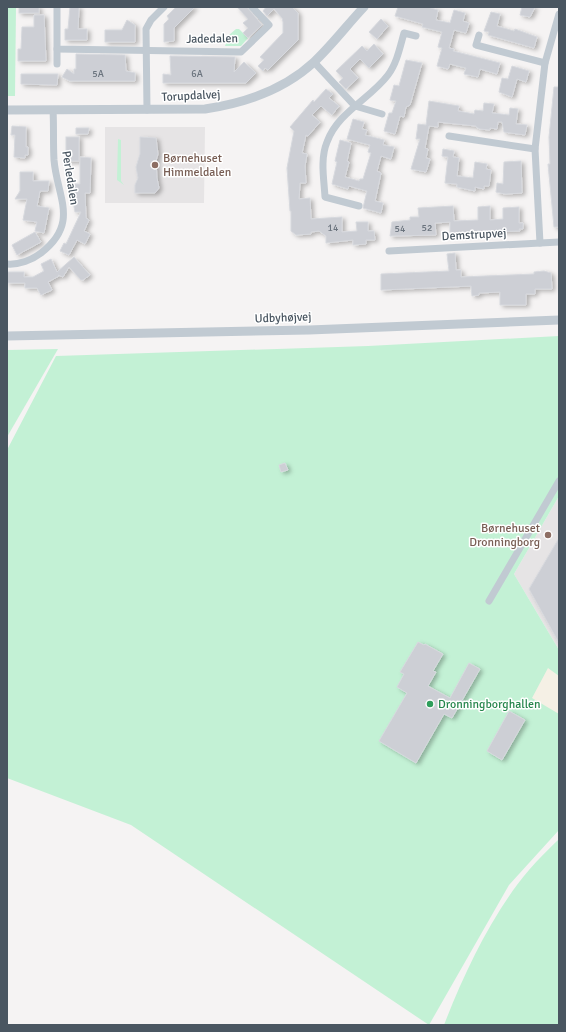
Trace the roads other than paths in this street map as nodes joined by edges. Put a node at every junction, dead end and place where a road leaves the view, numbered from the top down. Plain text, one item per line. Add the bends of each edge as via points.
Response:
1 (56, 7) edge
2 (164, 7) edge
3 (252, 7) edge
4 (364, 7) edge
5 (559, 14) edge
6 (479, 35) dead end
7 (416, 36) dead end
8 (57, 49) junction
9 (146, 50) junction
10 (314, 62) junction
11 (544, 63) junction
12 (57, 64) dead end
13 (354, 106) junction
14 (7, 110) edge
15 (53, 110) junction
16 (146, 110) junction
17 (382, 114) dead end
18 (449, 136) dead end
19 (535, 149) junction
20 (359, 206) dead end
21 (540, 242) junction
22 (559, 242) edge
23 (389, 251) dead end
24 (7, 264) edge
25 (559, 320) edge
26 (7, 336) edge
27 (559, 481) edge
28 (489, 601) dead end

1 - 8 street
2 - 9 street via 146,29
3 - 9 street, Jadedalen via 269,25 242,52
4 - 10 street, Torupdalvej
5 - 11 street
6 - 11 street via 476,45
7 - 13 street via 404,33 396,61 388,75
8 - 9 street, Jadedalen
8 - 12 street
9 - 16 street
10 - 13 street
10 - 16 street, Torupdalvej via 281,86 249,100 205,109
11 - 19 street
13 - 17 street
13 - 20 street via 331,133 326,143 323,163 325,197
14 - 15 street, Torupdalvej
15 - 16 street, Torupdalvej
15 - 24 street, Perledalen via 54,161 64,206 62,225 50,246 36,257
18 - 19 street
19 - 21 street
21 - 22 street, Demstrupvej
21 - 23 street, Demstrupvej
25 - 26 street, Udbyhøjvej via 301,330
27 - 28 street

